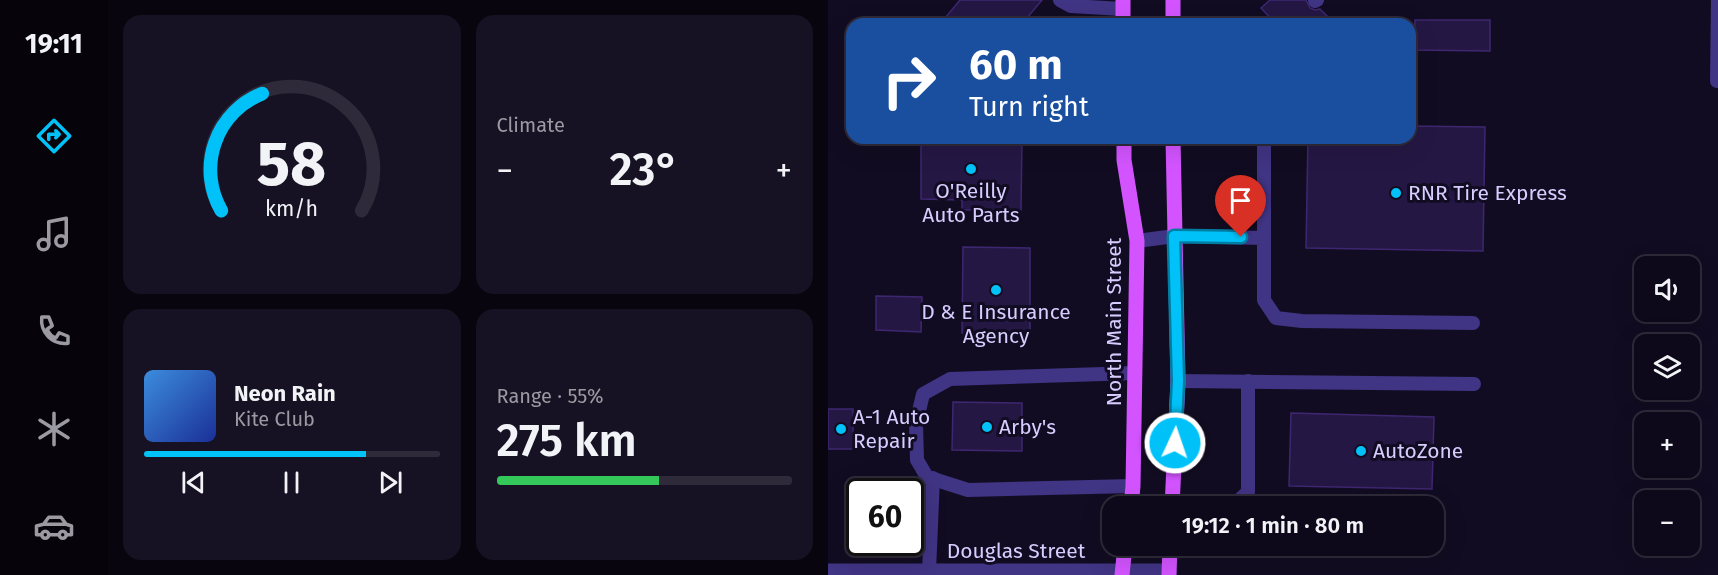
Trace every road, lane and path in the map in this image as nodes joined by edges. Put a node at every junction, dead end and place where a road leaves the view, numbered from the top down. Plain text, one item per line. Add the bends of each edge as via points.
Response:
1 (1060, 0) edge
2 (1173, 0) edge
3 (1718, 0) edge
4 (1122, 11) edge
5 (1173, 18) edge
6 (1717, 81) edge
7 (1124, 144) edge
8 (1173, 144) edge
9 (1264, 144) edge
10 (1174, 236) junction
11 (1264, 238) junction
12 (1137, 241) junction
13 (1473, 323) dead end
14 (1135, 373) junction
15 (1178, 381) junction
16 (1248, 381) junction
17 (1474, 384) dead end
18 (933, 478) junction
19 (1133, 486) junction
20 (1132, 496) edge
21 (1172, 496) edge
22 (1244, 496) edge
23 (1124, 556) edge
24 (1170, 556) edge
25 (828, 571) edge
26 (929, 571) junction
27 (1169, 573) edge
28 (1122, 574) edge

1 - 4 lane via 1071,6
2 - 5 main road
3 - 6 lane
7 - 12 main road, North Main Street
8 - 10 main road
9 - 11 lane
10 - 11 lane
10 - 12 lane
10 - 15 main road
11 - 13 lane via 1264,300 1276,318
12 - 14 main road, North Main Street
14 - 18 lane via 950,379 923,394 916,424 917,460 927,477
14 - 19 main road, North Main Street
15 - 16 lane
15 - 21 main road
16 - 17 lane
16 - 22 lane via 1248,492
18 - 19 lane via 969,490
18 - 26 lane
19 - 20 main road, North Main Street
23 - 28 main road
24 - 27 main road
25 - 26 street, Douglas Street
26 - 28 street, Douglas Street
27 - 28 street, Douglas Street

